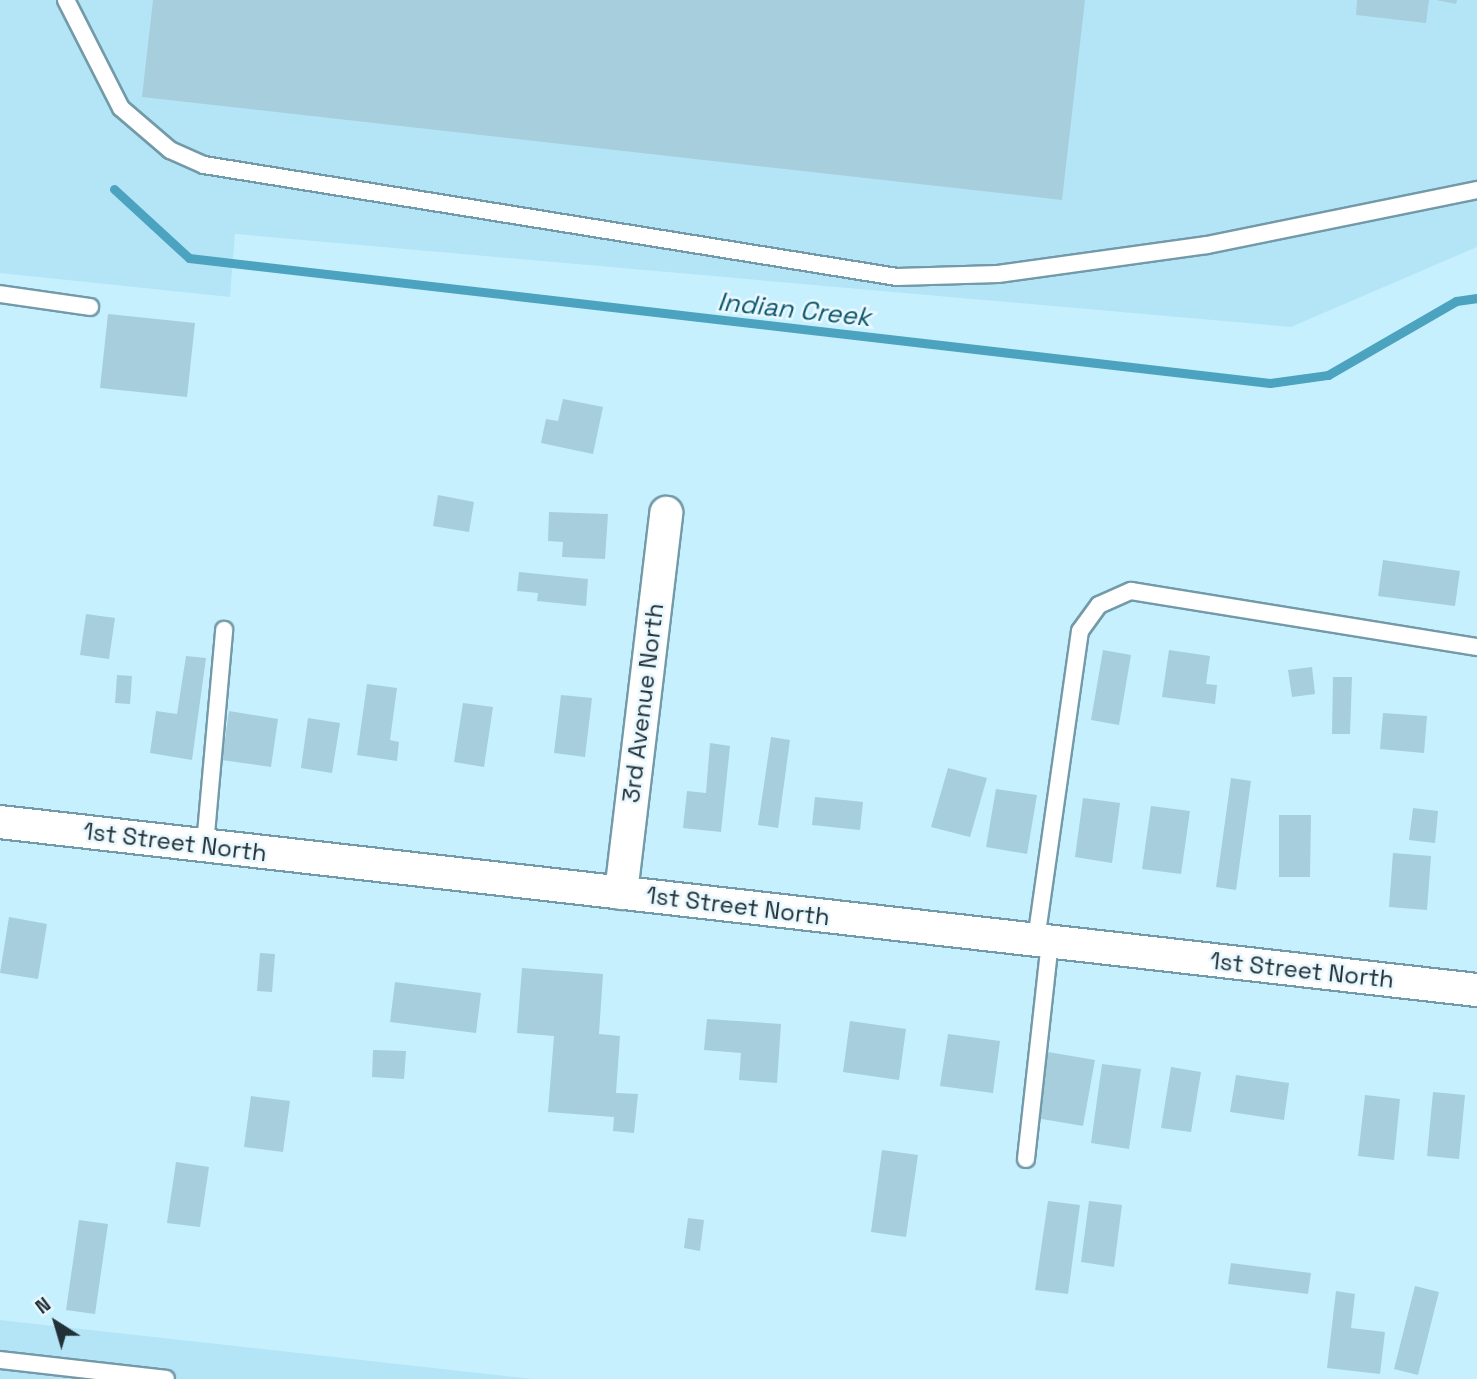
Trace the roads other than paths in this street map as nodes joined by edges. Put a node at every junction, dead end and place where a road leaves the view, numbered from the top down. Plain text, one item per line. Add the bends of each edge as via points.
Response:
1 (66, 0) edge
2 (1477, 190) edge
3 (0, 294) edge
4 (90, 307) dead end
5 (666, 513) dead end
6 (225, 630) dead end
7 (1477, 647) edge
8 (0, 822) edge
9 (205, 845) junction
10 (621, 892) junction
11 (1043, 941) junction
12 (1477, 990) edge
13 (1026, 1160) dead end
14 (0, 1360) edge
15 (166, 1379) edge

1 - 2 lane via 121,108 170,150 204,166 897,277 998,274 1207,245
3 - 4 lane
5 - 10 street, 3rd Avenue North
6 - 9 lane
7 - 11 lane via 1131,591 1099,605 1080,631
8 - 9 street, 1st Street North
9 - 10 street, 1st Street North
10 - 11 street, 1st Street North
11 - 12 street, 1st Street North
11 - 13 lane
14 - 15 lane

